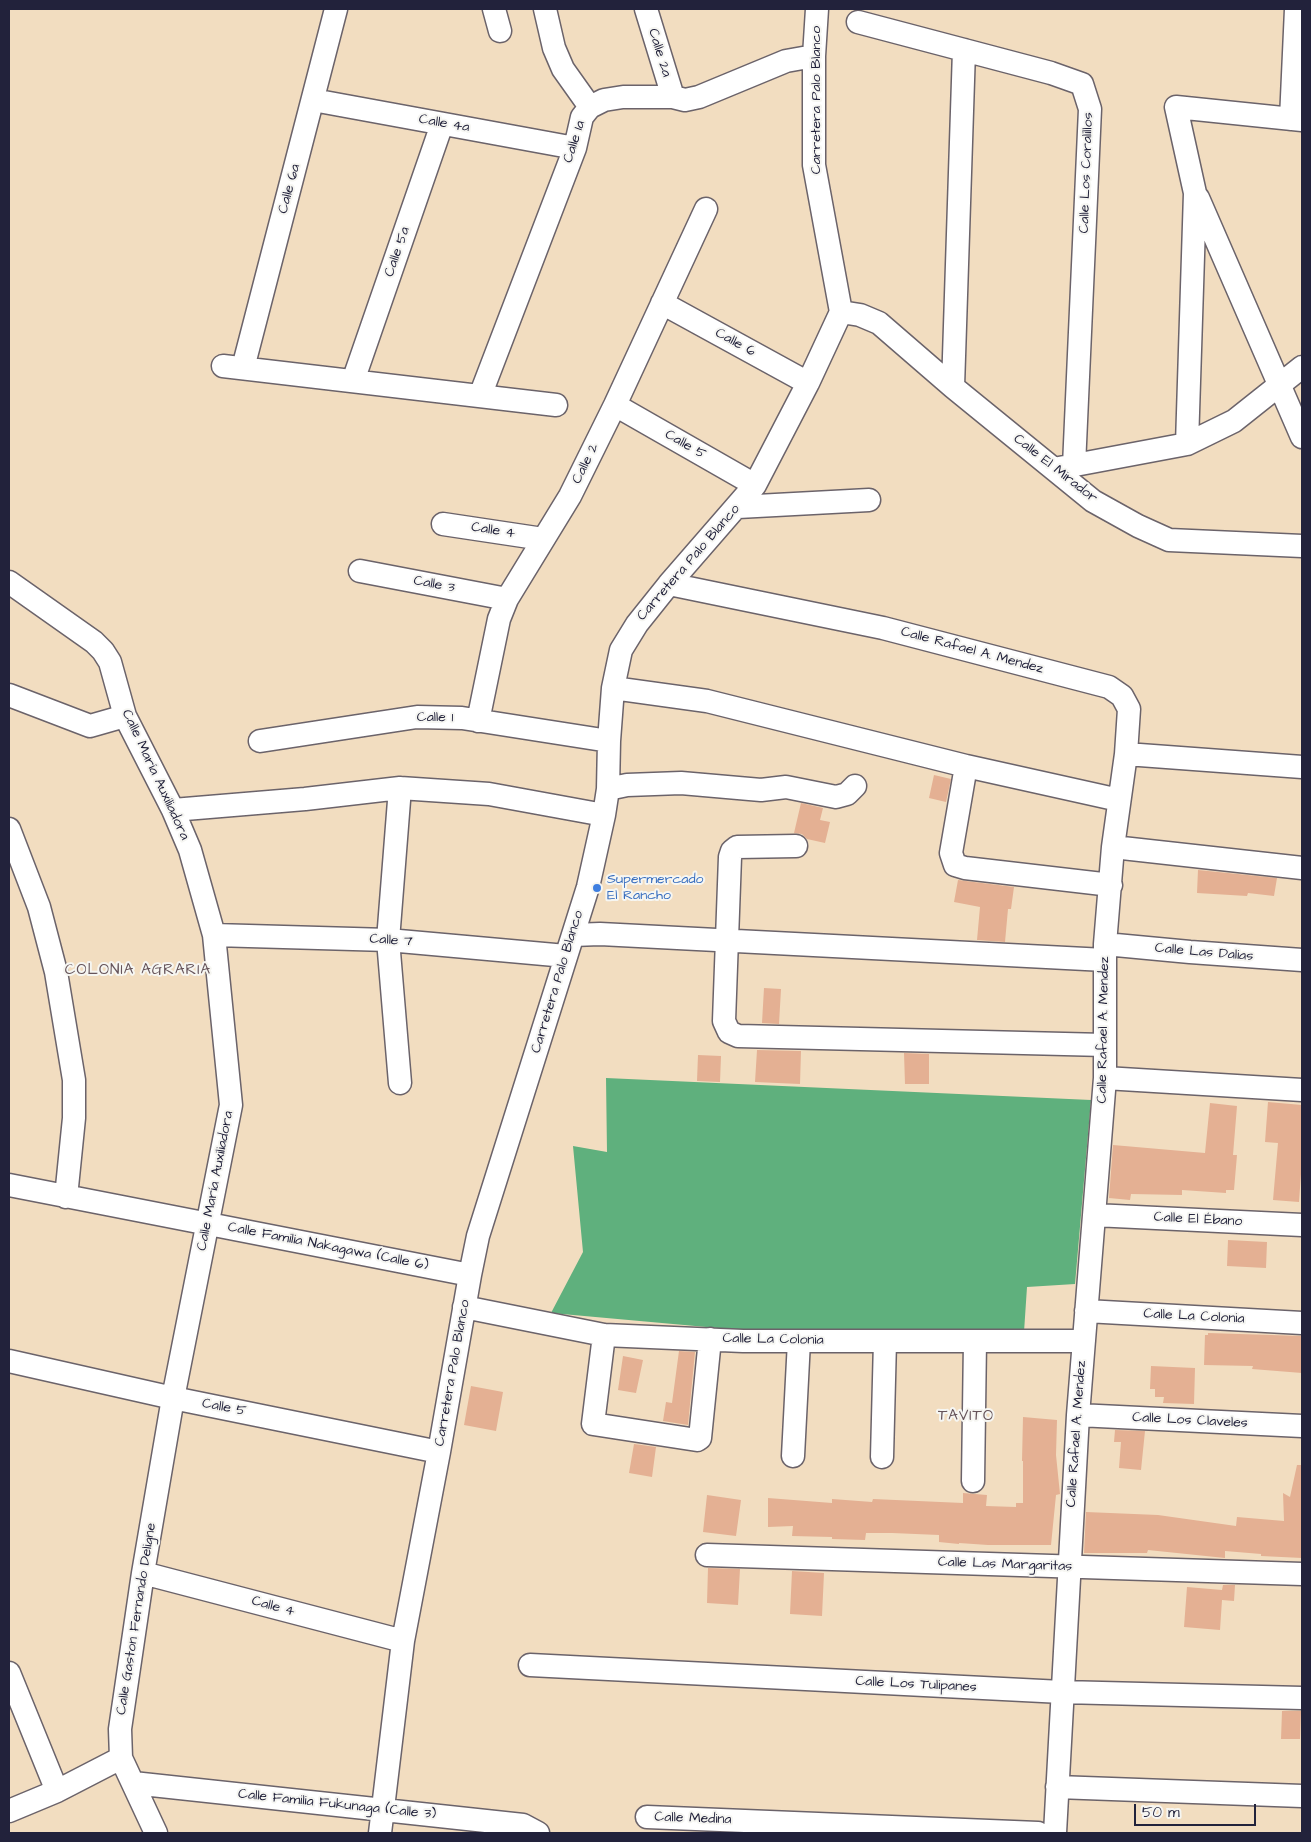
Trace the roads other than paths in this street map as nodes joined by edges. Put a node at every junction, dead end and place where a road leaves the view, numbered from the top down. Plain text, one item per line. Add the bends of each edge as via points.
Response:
1 (336, 9) edge
2 (494, 9) edge
3 (545, 9) edge
4 (646, 9) edge
5 (817, 9) edge
6 (1296, 9) edge
7 (858, 22) dead end
8 (500, 30) dead end
9 (964, 50) junction
10 (814, 56) junction
11 (673, 97) junction
12 (313, 100) junction
13 (590, 107) junction
14 (1297, 119) edge
15 (442, 124) junction
16 (575, 148) junction
17 (1195, 193) junction
18 (706, 209) dead end
19 (662, 303) junction
20 (841, 312) junction
21 (1302, 367) edge
22 (353, 381) junction
23 (808, 383) junction
24 (1279, 384) junction
25 (953, 387) junction
26 (480, 396) junction
27 (556, 405) dead end
28 (615, 405) junction
29 (1302, 437) edge
30 (1187, 444) junction
31 (1063, 468) junction
32 (755, 485) junction
33 (869, 500) dead end
34 (738, 507) junction
35 (443, 524) dead end
36 (543, 539) junction
37 (1302, 546) edge
38 (360, 570) dead end
39 (9, 582) edge
40 (669, 584) junction
41 (507, 599) junction
42 (613, 688) junction
43 (9, 695) edge
44 (125, 716) junction
45 (478, 721) junction
46 (260, 741) dead end
47 (609, 741) junction
48 (1126, 754) junction
49 (966, 766) junction
50 (1302, 767) edge
51 (855, 786) dead end
52 (400, 788) junction
53 (608, 789) junction
54 (1119, 800) junction
55 (173, 810) junction
56 (604, 814) junction
57 (9, 829) edge
58 (796, 846) dead end
59 (1113, 847) junction
60 (1302, 868) edge
61 (1111, 885) junction
62 (214, 935) junction
63 (388, 940) junction
64 (727, 940) junction
65 (569, 945) junction
66 (1105, 952) junction
67 (1302, 960) edge
68 (1104, 1045) junction
69 (1105, 1078) junction
70 (400, 1082) dead end
71 (1302, 1090) edge
72 (9, 1185) edge
73 (66, 1197) junction
74 (1094, 1215) junction
75 (207, 1224) junction
76 (1302, 1225) edge
77 (470, 1275) junction
78 (464, 1307) junction
79 (1086, 1311) junction
80 (1302, 1323) edge
81 (604, 1335) junction
82 (710, 1339) junction
83 (799, 1341) junction
84 (885, 1341) junction
85 (975, 1341) junction
86 (1084, 1341) junction
87 (9, 1360) edge
88 (173, 1398) junction
89 (1078, 1415) junction
90 (1302, 1426) edge
91 (439, 1452) junction
92 (793, 1456) dead end
93 (882, 1457) dead end
94 (973, 1480) dead end
95 (707, 1555) dead end
96 (1068, 1568) junction
97 (143, 1573) junction
98 (1302, 1574) edge
99 (403, 1641) junction
100 (530, 1666) dead end
101 (9, 1673) edge
102 (1062, 1692) junction
103 (1302, 1698) edge
104 (121, 1758) junction
105 (133, 1783) junction
106 (1057, 1787) junction
107 (57, 1791) junction
108 (1302, 1796) edge
109 (383, 1810) junction
110 (9, 1811) edge
111 (647, 1817) dead end
112 (680, 1826) edge
113 (990, 1832) edge
114 (156, 1833) edge
115 (380, 1833) edge
116 (538, 1833) edge
117 (1038, 1833) edge
118 (1054, 1833) edge

1 - 12 street, Calle 6a
2 - 8 street
3 - 13 street via 563,70
4 - 11 street, Calle 2a
5 - 10 street, Carretera Palo Blanco
6 - 14 street
7 - 9 street, Calle Los Coralillos
9 - 25 street
9 - 31 street, Calle Los Coralillos via 1082,84 1090,109
10 - 11 street, Calle 1a via 786,61 699,97 686,100
10 - 20 street, Carretera Palo Blanco via 814,165
11 - 13 street, Calle 1a via 623,97 604,100
12 - 15 street, Calle 4a
12 - 22 street, Calle 6a via 233,367
13 - 16 street, Calle 1a via 582,116
14 - 17 street via 1176,107
15 - 16 street, Calle 4a
15 - 22 street, Calle 5a
16 - 26 street, Calle 1a
17 - 24 street
17 - 30 street
18 - 19 street, Calle 2
19 - 23 street, Calle 6
19 - 28 street, Calle 2
20 - 23 street, Carretera Palo Blanco
20 - 25 street, Calle El Mirador via 860,315 878,323
21 - 24 street
22 - 26 street
23 - 32 street, Carretera Palo Blanco
24 - 29 street
24 - 30 street via 1234,421
25 - 31 street, Calle El Mirador
26 - 27 street
28 - 32 street, Calle 5
28 - 36 street, Calle 2 via 570,496
30 - 31 street
31 - 37 street, Calle El Mirador via 1092,500 1169,540
32 - 34 street, Carretera Palo Blanco
33 - 34 street
34 - 40 street, Carretera Palo Blanco
35 - 36 street, Calle 4
36 - 41 street, Calle 2
38 - 41 street, Calle 3
39 - 44 street, Calle María Auxiliadora via 103,651 110,662
40 - 42 street, Carretera Palo Blanco via 621,650
40 - 48 street, Calle Rafael A. Mendez via 883,628 1109,687 1122,696 1129,709
41 - 45 street, Calle 2 via 497,626
42 - 47 street, Carretera Palo Blanco
42 - 49 street via 707,701
43 - 44 street via 90,726
44 - 55 street, Calle María Auxiliadora
45 - 46 street, Calle 1 via 417,717
45 - 47 street, Calle 1
47 - 53 street, Carretera Palo Blanco
48 - 50 street
48 - 54 street, Calle Rafael A. Mendez
49 - 54 street
49 - 61 street via 951,853 955,865
51 - 53 street via 836,797 786,787 761,790 681,783
52 - 55 street
52 - 56 street via 489,794
52 - 63 street
53 - 56 street, Carretera Palo Blanco
54 - 59 street, Calle Rafael A. Mendez
55 - 62 street, Calle María Auxiliadora via 190,850
56 - 65 street, Carretera Palo Blanco via 588,887
57 - 73 street via 39,907 54,963 74,1080 74,1118
58 - 64 street via 737,847 732,850
59 - 60 street
59 - 61 street, Calle Rafael A. Mendez
61 - 66 street, Calle Rafael A. Mendez
62 - 63 street, Calle 7
62 - 75 street, Calle María Auxiliadora via 231,1105
63 - 65 street, Calle 7
63 - 70 street
64 - 65 street, Calle 7 via 600,934
64 - 66 street, Calle Las Dalias
64 - 68 street via 724,1021 729,1032 738,1036
65 - 77 street, Carretera Palo Blanco via 478,1236
66 - 67 street, Calle Las Dalias via 1190,952
66 - 68 street, Calle Rafael A. Mendez
68 - 69 street, Calle Rafael A. Mendez
69 - 71 street
69 - 74 street, Calle Rafael A. Mendez
72 - 73 street, Calle Familia Nakagawa (Calle 6)
73 - 75 street, Calle Familia Nakagawa (Calle 6)
74 - 76 street, Calle El Ébano
74 - 79 street, Calle Rafael A. Mendez
75 - 77 street, Calle Familia Nakagawa (Calle 6)
75 - 88 street, Calle María Auxiliadora
77 - 78 street, Carretera Palo Blanco
78 - 81 street, Calle La Colonia
78 - 91 street, Carretera Palo Blanco
79 - 80 street, Calle La Colonia
79 - 86 street, Calle Rafael A. Mendez
81 - 82 street, Calle La Colonia
81 - 82 street via 593,1424 697,1440 700,1438
82 - 83 street, Calle La Colonia
83 - 84 street, Calle La Colonia
83 - 92 street
84 - 85 street, Calle La Colonia
84 - 93 street
85 - 86 street, Calle La Colonia
85 - 94 street
86 - 89 street, Calle Rafael A. Mendez
87 - 88 street, Calle 5
88 - 91 street, Calle 5
88 - 97 street, Calle Gaston Fernando Deligne
89 - 90 street, Calle Los Claveles
89 - 96 street, Calle Rafael A. Mendez
91 - 99 street, Carretera Palo Blanco
95 - 96 street, Calle Las Margaritas
96 - 98 street, Calle Las Margaritas
96 - 102 street, Calle Rafael A. Mendez
97 - 99 street, Calle 4
97 - 104 street, Calle Gaston Fernando Deligne via 120,1729
99 - 109 street, Carretera Palo Blanco
100 - 102 street, Calle Los Tulipanes
101 - 107 street
102 - 103 street, Calle Los Tulipanes
102 - 106 street, Calle Rafael A. Mendez
104 - 105 street, Calle Gaston Fernando Deligne
104 - 107 street
105 - 109 street, Calle Familia Fukunaga (Calle 3)
105 - 114 street, Calle Gaston Fernando Deligne
106 - 108 street
106 - 118 street, Calle Rafael A. Mendez
107 - 110 street
109 - 115 street, Carretera Palo Blanco
109 - 116 street, Calle Familia Fukunaga (Calle 3) via 523,1825
111 - 112 street, Calle Medina
112 - 113 street, Calle Medina
113 - 117 street, Calle Medina

